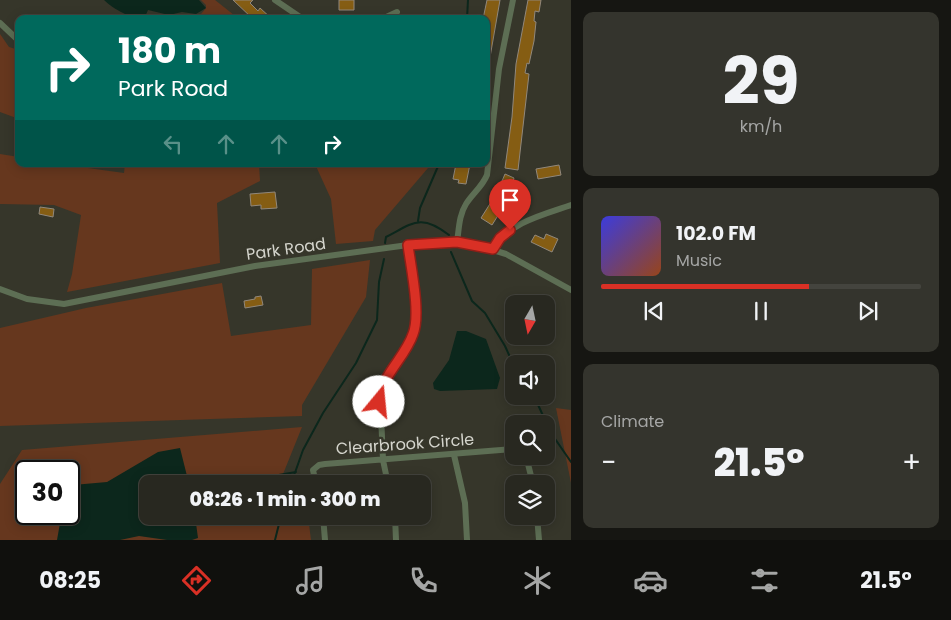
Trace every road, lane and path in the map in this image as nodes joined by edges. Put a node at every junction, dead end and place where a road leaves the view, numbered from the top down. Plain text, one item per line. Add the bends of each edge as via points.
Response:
1 (275, 0) edge
2 (513, 0) edge
3 (397, 12) dead end
4 (297, 15) edge
5 (391, 15) edge
6 (0, 23) edge
7 (15, 37) edge
8 (490, 148) edge
9 (488, 167) edge
10 (571, 205) edge
11 (457, 242) junction
12 (408, 245) junction
13 (493, 249) junction
14 (0, 289) edge
15 (571, 290) edge
16 (505, 450) edge
17 (454, 455) junction
18 (383, 460) junction
19 (314, 475) edge
20 (386, 475) edge
21 (324, 525) edge
22 (395, 525) edge
23 (538, 525) edge
24 (325, 540) edge
25 (396, 540) edge
26 (467, 540) edge
27 (539, 540) edge

1 - 4 street
2 - 8 street via 499,69
3 - 5 street
6 - 7 street
9 - 11 street via 483,185 462,211
10 - 13 street via 510,230
11 - 12 street, Park Road
11 - 13 street, Park Road
12 - 14 street, Park Road via 255,266 64,304 27,299
12 - 18 street via 416,319 408,345 380,392
13 - 15 street, Park Road
16 - 17 street, Clearbrook Circle
17 - 18 street, Clearbrook Circle
17 - 26 street via 465,503
18 - 19 street, Clearbrook Circle via 319,465 313,470
18 - 20 street
21 - 24 street
22 - 25 street
23 - 27 street

